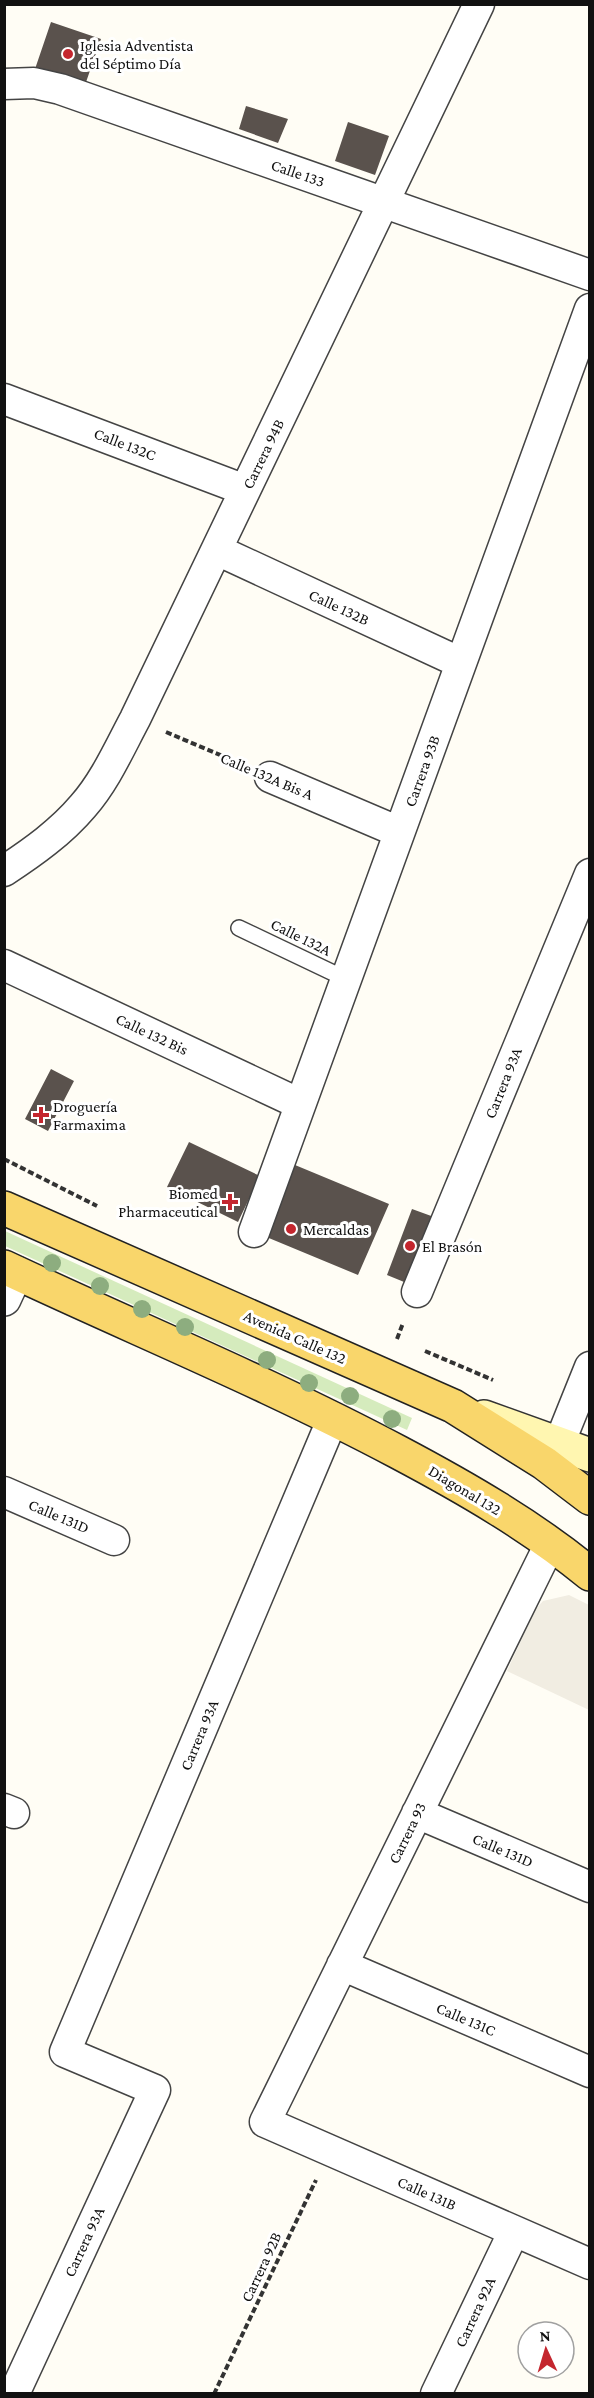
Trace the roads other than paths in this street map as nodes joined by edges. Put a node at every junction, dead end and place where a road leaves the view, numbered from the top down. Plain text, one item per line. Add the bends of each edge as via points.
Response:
1 (479, 4) edge
2 (4, 84) edge
3 (384, 203) junction
4 (590, 275) edge
5 (590, 309) edge
6 (4, 399) edge
7 (246, 490) junction
8 (217, 550) junction
9 (461, 663) junction
10 (270, 777) road end
11 (399, 832) junction
12 (4, 871) edge
13 (590, 874) edge
14 (239, 928) dead end
15 (4, 965) edge
16 (346, 979) junction
17 (300, 1104) junction
18 (4, 1208) edge
19 (254, 1233) dead end
20 (8, 1280) edge
21 (417, 1292) dead end
22 (590, 1367) edge
23 (453, 1406) junction
24 (333, 1418) junction
25 (559, 1444) junction
26 (590, 1455) edge
27 (4, 1492) edge
28 (590, 1498) edge
29 (114, 1540) dead end
30 (550, 1544) junction
31 (590, 1574) edge
32 (417, 1813) junction
33 (590, 1887) edge
34 (342, 1965) junction
35 (590, 2072) edge
36 (265, 2122) joint
37 (514, 2230) junction
38 (590, 2264) edge
39 (14, 2394) edge
40 (436, 2394) edge

1 - 3 street, Carrera 94B
2 - 3 street, Calle 133 via 34,83 60,89
3 - 4 street, Calle 133
3 - 7 street, Carrera 94B
5 - 9 street, Carrera 93B
6 - 7 street, Calle 132C
7 - 8 street, Carrera 94B
8 - 9 street, Calle 132B
8 - 12 street, Carrera 94B via 108,769 84,805 58,832
9 - 11 street, Carrera 93B
10 - 11 street, Calle 132A Bis A
11 - 16 street, Carrera 93B
13 - 21 street, Carrera 93A
14 - 16 lane, Calle 132A
15 - 17 street, Calle 132 Bis
16 - 17 street, Carrera 93B
17 - 19 street, Carrera 93B
18 - 23 main road, Avenida Calle 132
20 - 24 main road
22 - 25 street
23 - 25 main road, Avenida Calle 132
23 - 28 main road via 544,1463
24 - 30 main road, Diagonal 132 via 444,1477
24 - 39 street, Carrera 93A via 65,2052 155,2090
25 - 26 main road, Avenida Calle 132
27 - 29 street, Calle 131D
30 - 31 main road, Diagonal 132
30 - 32 street, Carrera 93
32 - 33 street, Calle 131D
32 - 34 street, Carrera 93
34 - 35 street, Calle 131C
34 - 36 street, Carrera 93
36 - 37 street, Calle 131B
37 - 38 street, Calle 131B
37 - 40 street, Carrera 92A

